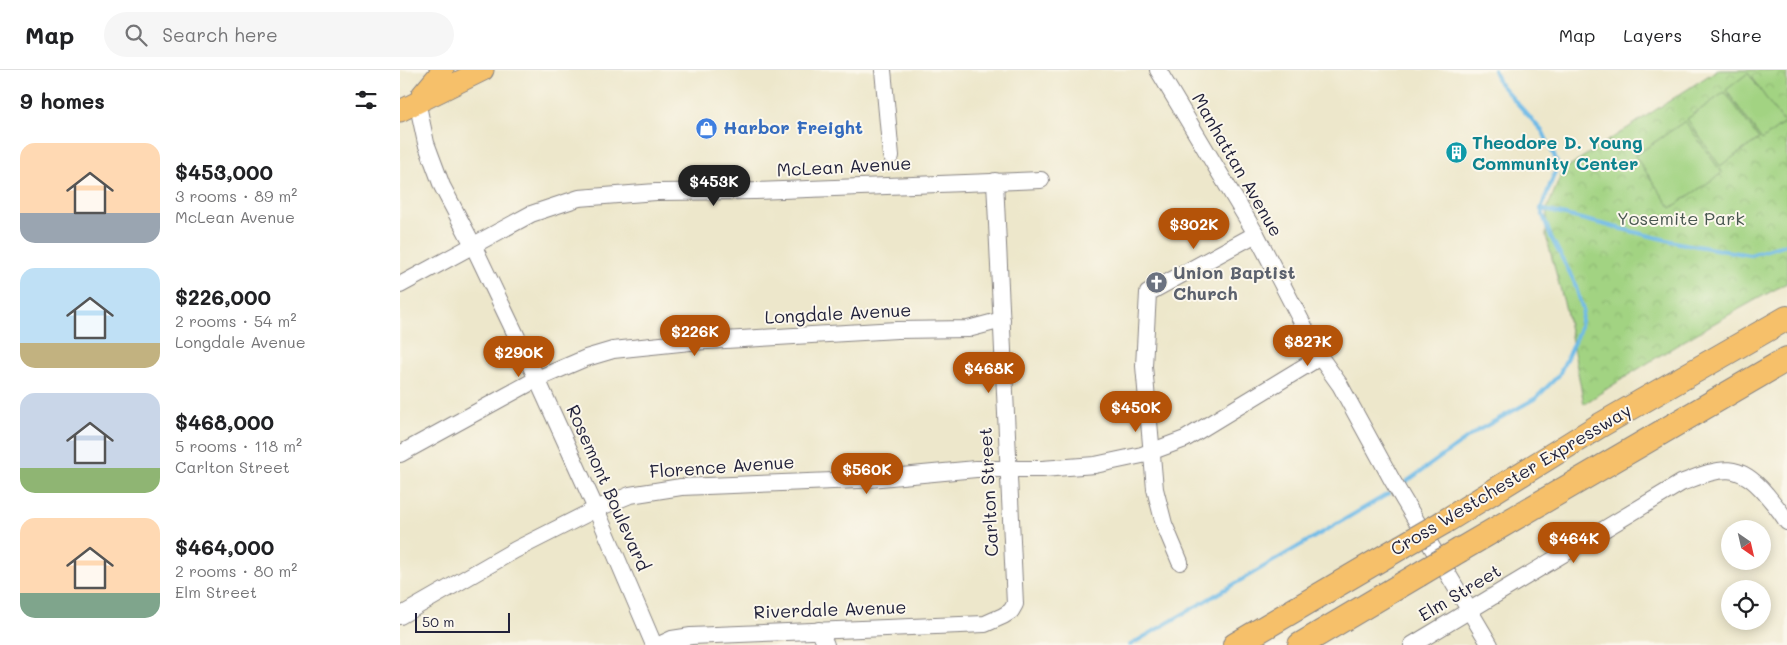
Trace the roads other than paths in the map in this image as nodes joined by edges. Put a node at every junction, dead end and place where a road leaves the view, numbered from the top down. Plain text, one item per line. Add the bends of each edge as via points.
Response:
1 (443, 70) edge
2 (482, 70) edge
3 (883, 70) edge
4 (1158, 70) edge
5 (409, 106) edge
6 (891, 156) dead end
7 (1041, 180) dead end
8 (995, 181) junction
9 (1256, 234) junction
10 (473, 245) junction
11 (400, 285) edge
12 (1787, 318) edge
13 (1002, 320) junction
14 (1320, 357) junction
15 (1787, 359) edge
16 (537, 379) junction
17 (1153, 450) junction
18 (400, 454) edge
19 (1008, 469) junction
20 (596, 509) junction
21 (1785, 518) edge
22 (1180, 562) dead end
23 (1469, 610) junction
24 (400, 616) edge
25 (1003, 616) joint
26 (822, 638) edge
27 (654, 645) edge
28 (659, 645) edge
29 (1235, 645) edge
30 (1300, 645) edge
31 (1412, 645) edge
32 (1490, 645) edge

1 - 5 main road
2 - 5 main road
3 - 6 street
4 - 9 street, Manhattan Avenue
5 - 10 street, Rosemont Boulevard via 442,186
7 - 8 street, McLean Avenue
8 - 10 street, McLean Avenue via 656,192 578,198 531,214
8 - 13 street, Carlton Street
9 - 14 street, Manhattan Avenue
9 - 17 street via 1148,294 1144,366
10 - 11 street, McLean Avenue
10 - 16 street, Rosemont Boulevard
12 - 29 highway, Cross Westchester Expressway, bridge via 1599,426
13 - 16 street, Longdale Avenue via 968,329 709,341 613,350
13 - 19 street, Carlton Street
14 - 17 street, Florence Avenue via 1185,439
14 - 23 street, Manhattan Avenue via 1340,385
15 - 30 highway, Cross Westchester Expressway, bridge
16 - 18 street, Longdale Avenue
16 - 20 street, Rosemont Boulevard
17 - 19 street, Florence Avenue via 1094,465
17 - 22 street via 1155,489 1164,524
19 - 20 street, Florence Avenue via 858,480 681,487 630,495
19 - 25 street, Carlton Street via 1014,604 1011,611
20 - 24 street, Florence Avenue via 515,550
20 - 27 street, Rosemont Boulevard
21 - 23 street, Elm Street via 1753,479 1730,469 1714,471 1681,482
23 - 31 street, Elm Street
23 - 32 street, Manhattan Avenue
25 - 26 street, Riverdale Avenue via 985,624
26 - 28 street, Riverdale Avenue via 691,636

